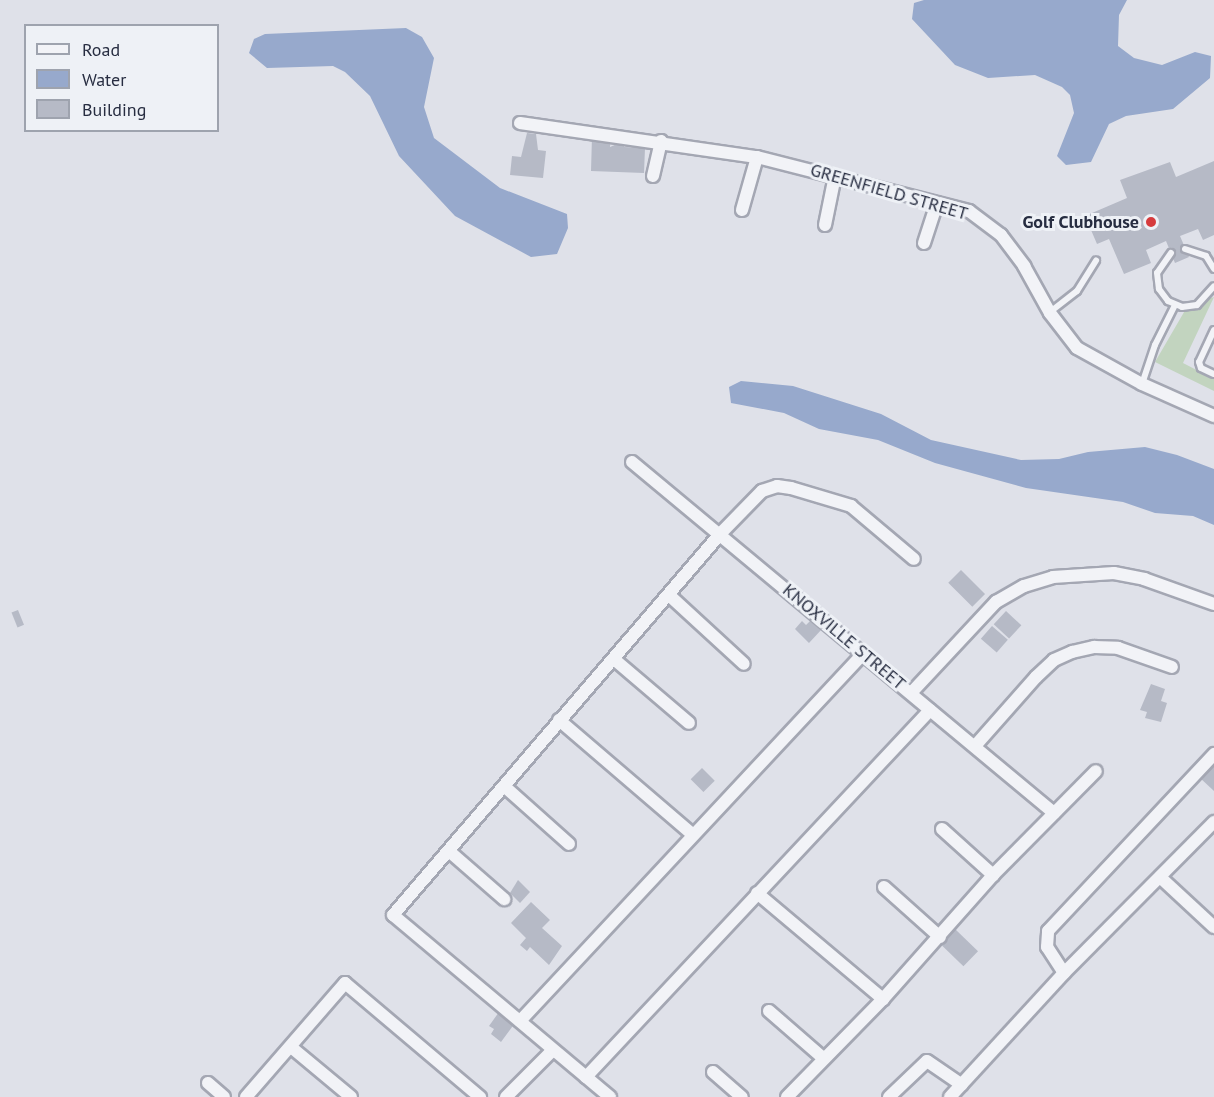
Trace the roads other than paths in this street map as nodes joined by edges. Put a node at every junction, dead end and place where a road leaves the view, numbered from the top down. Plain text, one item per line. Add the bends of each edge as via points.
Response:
1 (520, 123) dead end
2 (661, 141) junction
3 (756, 157) junction
4 (652, 176) dead end
5 (835, 176) junction
6 (937, 203) junction
7 (742, 210) dead end
8 (825, 225) dead end
9 (924, 243) dead end
10 (1185, 249) dead end
11 (1171, 253) dead end
12 (1214, 253) edge
13 (1206, 256) junction
14 (1096, 261) dead end
15 (1214, 269) edge
16 (1214, 286) edge
17 (1175, 305) junction
18 (1050, 313) junction
19 (1214, 330) edge
20 (1214, 374) edge
21 (1142, 384) junction
22 (1214, 416) edge
23 (632, 462) dead end
24 (721, 533) junction
25 (914, 559) dead end
26 (670, 596) junction
27 (1214, 604) edge
28 (862, 655) junction
29 (615, 660) junction
30 (744, 664) dead end
31 (1172, 667) dead end
32 (911, 693) junction
33 (930, 710) junction
34 (559, 720) junction
35 (689, 723) dead end
36 (975, 746) junction
37 (1214, 754) edge
38 (1096, 771) dead end
39 (504, 786) junction
40 (1054, 813) junction
41 (1214, 822) edge
42 (942, 829) dead end
43 (692, 834) junction
44 (569, 844) dead end
45 (450, 852) junction
46 (993, 875) junction
47 (1161, 878) junction
48 (884, 887) dead end
49 (756, 893) junction
50 (504, 899) dead end
51 (1214, 927) edge
52 (940, 937) junction
53 (1064, 973) junction
54 (883, 999) junction
55 (769, 1011) dead end
56 (520, 1021) junction
57 (291, 1047) junction
58 (553, 1050) junction
59 (823, 1058) junction
60 (713, 1072) dead end
61 (586, 1077) junction
62 (208, 1083) dead end
63 (962, 1085) junction
64 (224, 1097) edge
65 (246, 1097) edge
66 (351, 1097) edge
67 (480, 1097) edge
68 (506, 1097) edge
69 (610, 1097) edge
70 (742, 1097) edge
71 (787, 1097) edge
72 (889, 1097) edge
73 (950, 1097) edge

1 - 2 street, GREENFIELD STREET
2 - 3 street, GREENFIELD STREET
2 - 4 street
3 - 5 street, GREENFIELD STREET
3 - 7 street
5 - 6 street, GREENFIELD STREET
5 - 8 street
6 - 9 street
6 - 18 street, GREENFIELD STREET via 969,211 1001,236 1024,266
10 - 13 lane
11 - 17 lane via 1160,266 1157,281 1163,295
12 - 13 lane
13 - 15 lane
14 - 18 lane via 1077,291
16 - 17 lane via 1197,305
17 - 21 lane via 1155,345
18 - 21 street, GREENFIELD STREET via 1077,348
19 - 20 lane via 1199,362 1201,369
21 - 22 street, GREENFIELD STREET
23 - 24 street, KNOXVILLE STREET
24 - 25 street via 762,491 784,487 851,506
24 - 26 street
24 - 28 street, KNOXVILLE STREET
26 - 29 street
26 - 30 street
27 - 32 street via 1114,573 1053,577 1024,586 996,602
28 - 32 street, KNOXVILLE STREET
28 - 43 street
29 - 34 street
29 - 35 street
31 - 36 street via 1118,648 1094,647 1072,652 1054,660 1036,677
32 - 33 street, KNOXVILLE STREET
33 - 36 street, KNOXVILLE STREET
33 - 49 street
34 - 39 street
34 - 43 street
36 - 40 street, KNOXVILLE STREET
37 - 53 street via 1048,931 1047,947
38 - 40 street
39 - 44 street
39 - 45 street
40 - 46 street
41 - 47 street
42 - 46 street
43 - 56 street
45 - 50 street
45 - 56 street via 393,915
46 - 52 street
47 - 51 street
47 - 53 street
48 - 52 street
49 - 54 street
49 - 61 street
52 - 54 street
53 - 63 street
54 - 59 street
55 - 59 street
56 - 58 street
57 - 65 street
57 - 66 street
57 - 67 street via 345,983
58 - 61 street
58 - 68 street
59 - 71 street
60 - 70 street
61 - 69 street
62 - 64 street
63 - 72 street via 927,1061
63 - 73 street

